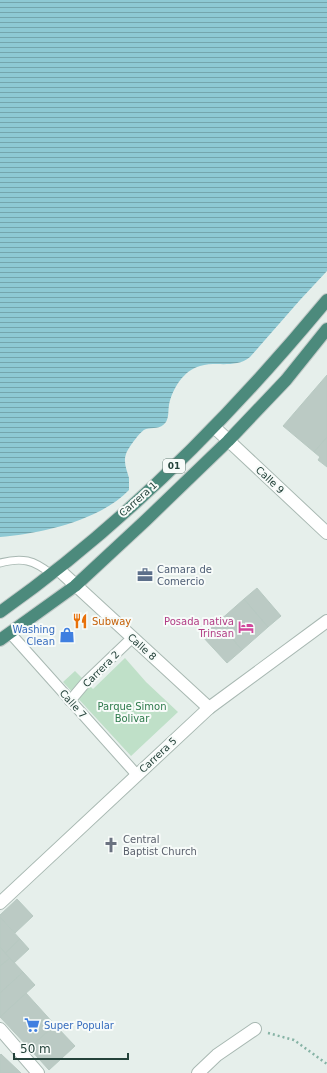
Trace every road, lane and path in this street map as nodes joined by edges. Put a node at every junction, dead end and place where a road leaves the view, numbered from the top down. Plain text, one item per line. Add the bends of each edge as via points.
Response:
1 (327, 300) edge
2 (327, 329) edge
3 (214, 427) junction
4 (228, 441) junction
5 (327, 533) edge
6 (0, 563) edge
7 (54, 572) junction
8 (75, 586) junction
9 (0, 612) edge
10 (327, 620) edge
11 (5, 637) edge
12 (132, 638) junction
13 (70, 701) junction
14 (209, 708) junction
15 (137, 775) junction
16 (0, 903) edge
17 (0, 1029) edge
18 (255, 1029) joint
19 (327, 1064) edge
20 (38, 1073) edge
21 (198, 1073) edge

1 - 3 highway, Carrera 1 / 01
2 - 4 highway, Carrera 1 / 01 via 286,380
3 - 4 street, Calle 9
3 - 7 highway, Carrera 1 / 01 via 135,503
4 - 5 street, Calle 9
4 - 8 highway, Carrera 1 / 01
6 - 7 lane via 12,560 31,562
7 - 8 street, Calle 8
7 - 9 highway, Carrera 1 / 01
8 - 11 highway, Carrera 1 / 01
8 - 12 street, Calle 8
10 - 14 street, Carrera 5
11 - 13 street, Calle 7
12 - 13 street, Carrera 2
12 - 14 street, Calle 8
13 - 15 street, Calle 7
14 - 15 street, Carrera 5
15 - 16 street, Carrera 5
17 - 20 street
18 - 19 path via 294,1040
18 - 21 street via 218,1055

